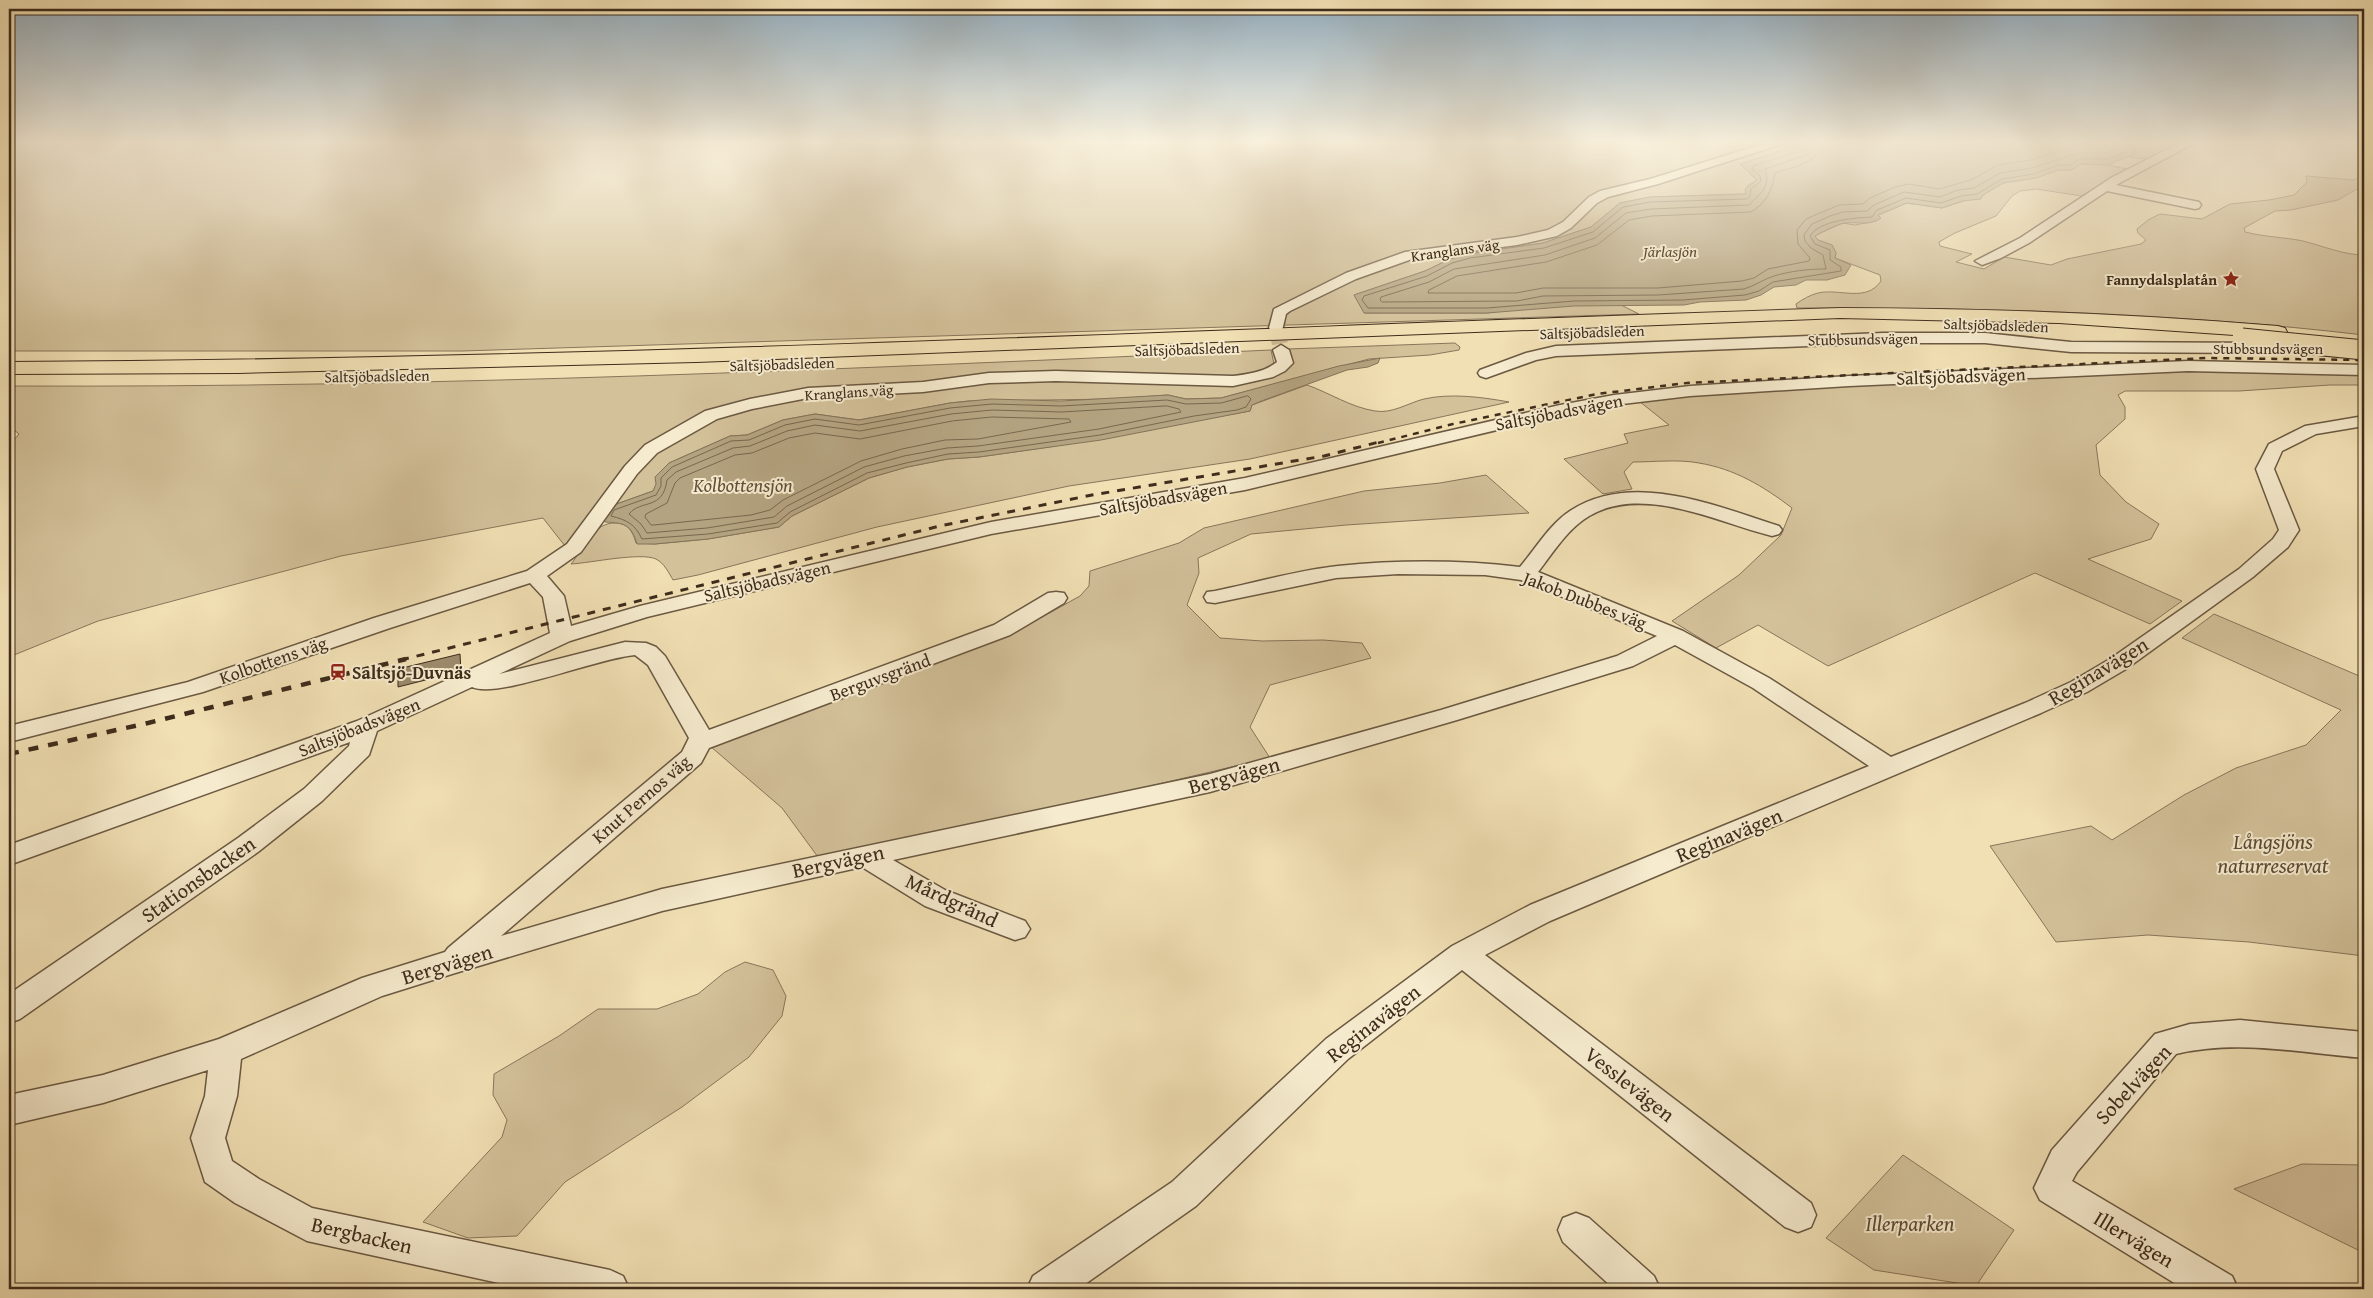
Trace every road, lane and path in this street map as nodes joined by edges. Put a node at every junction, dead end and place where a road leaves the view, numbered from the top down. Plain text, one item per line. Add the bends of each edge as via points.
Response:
1 (1592, 202) edge
2 (2084, 202) edge
3 (2178, 202) edge
4 (2195, 205) dead end
5 (1982, 261) dead end
6 (1276, 328) tunnel mouth
7 (2364, 341) edge
8 (2364, 349) edge
9 (1281, 350) tunnel mouth
10 (9, 368) edge
11 (2364, 370) edge
12 (1486, 373) dead end
13 (9, 380) edge
14 (2364, 422) edge
15 (1772, 530) dead end
16 (1525, 574) junction
17 (534, 575) junction
18 (1215, 597) dead end
19 (1056, 598) dead end
20 (562, 636) junction
21 (1675, 636) junction
22 (473, 678) junction
23 (366, 727) junction
24 (9, 734) edge
25 (698, 743) junction
26 (1888, 767) junction
27 (9, 856) edge
28 (864, 856) junction
29 (1015, 929) dead end
30 (1462, 954) junction
31 (452, 962) junction
32 (9, 1010) edge
33 (2364, 1046) edge
34 (226, 1051) junction
35 (9, 1110) edge
36 (2052, 1188) joint
37 (1798, 1215) dead end
38 (1576, 1230) dead end
39 (610, 1289) edge
40 (1046, 1289) edge
41 (1641, 1289) edge
42 (2218, 1289) edge

1 - 6 street, Kranglans väg via 1567,225 1536,238 1410,255 1382,264 1285,308 1279,312
2 - 5 street via 2042,230
3 - 4 street
7 - 10 highway, Saltsjöbadsleden via 2128,320 1840,313 608,359 278,367
8 - 12 street, Stubbsundsvägen via 2071,347 1985,338 1794,340 1556,351
8 - 13 highway, Saltsjöbadsleden, bridge via 2041,326 1853,323 600,371 256,379
9 - 17 street, Kranglans väg via 1284,363 1275,371 1233,381 1056,376 988,378 923,387 808,393 711,415 651,449 631,470 574,548
11 - 20 street, Saltsjöbadsvägen via 2160,367 1731,387 1614,400 1245,484 991,528 640,612
14 - 26 street, Reginavägen via 2311,430 2275,448 2265,469 2290,530 2281,543 2246,573 2118,664 2079,687
15 - 16 street via 1664,500 1625,497 1577,514
16 - 18 street, Jakob Dubbes väg via 1485,569 1398,568 1336,572
16 - 21 street, Jakob Dubbes väg
17 - 20 street via 553,596
17 - 24 street, Kolbottens väg via 195,687
19 - 25 street, Berguvsgränd via 1002,630
20 - 22 street, Saltsjöbadsvägen
21 - 26 street, Jakob Dubbes väg via 1761,683
21 - 28 street, Bergvägen via 1624,661 1210,784
22 - 23 street, Saltsjöbadsvägen
22 - 25 street, Knut Pernos väg via 483,683 502,681 607,652 638,648 657,661 701,738
23 - 27 street, Saltsjöbadsvägen
23 - 32 street, Stationsbacken via 360,749 313,795 248,845
25 - 31 street, Knut Pernos väg via 692,757
26 - 30 street, Reginavägen via 1540,913
28 - 29 street, Mårdgränd via 935,898
28 - 31 street, Bergvägen via 662,900
30 - 37 street, Vesslevägen
30 - 40 street, Reginavägen via 1337,1050 1184,1194
31 - 34 street, Bergvägen via 373,987
33 - 36 street, Sobelvägen via 2226,1032 2188,1036 2166,1043 2064,1161
34 - 35 street, Bergvägen via 103,1089
34 - 39 street, Bergbacken via 221,1096 208,1138 217,1171 247,1190 308,1224
36 - 42 street, Illervägen
38 - 41 street

